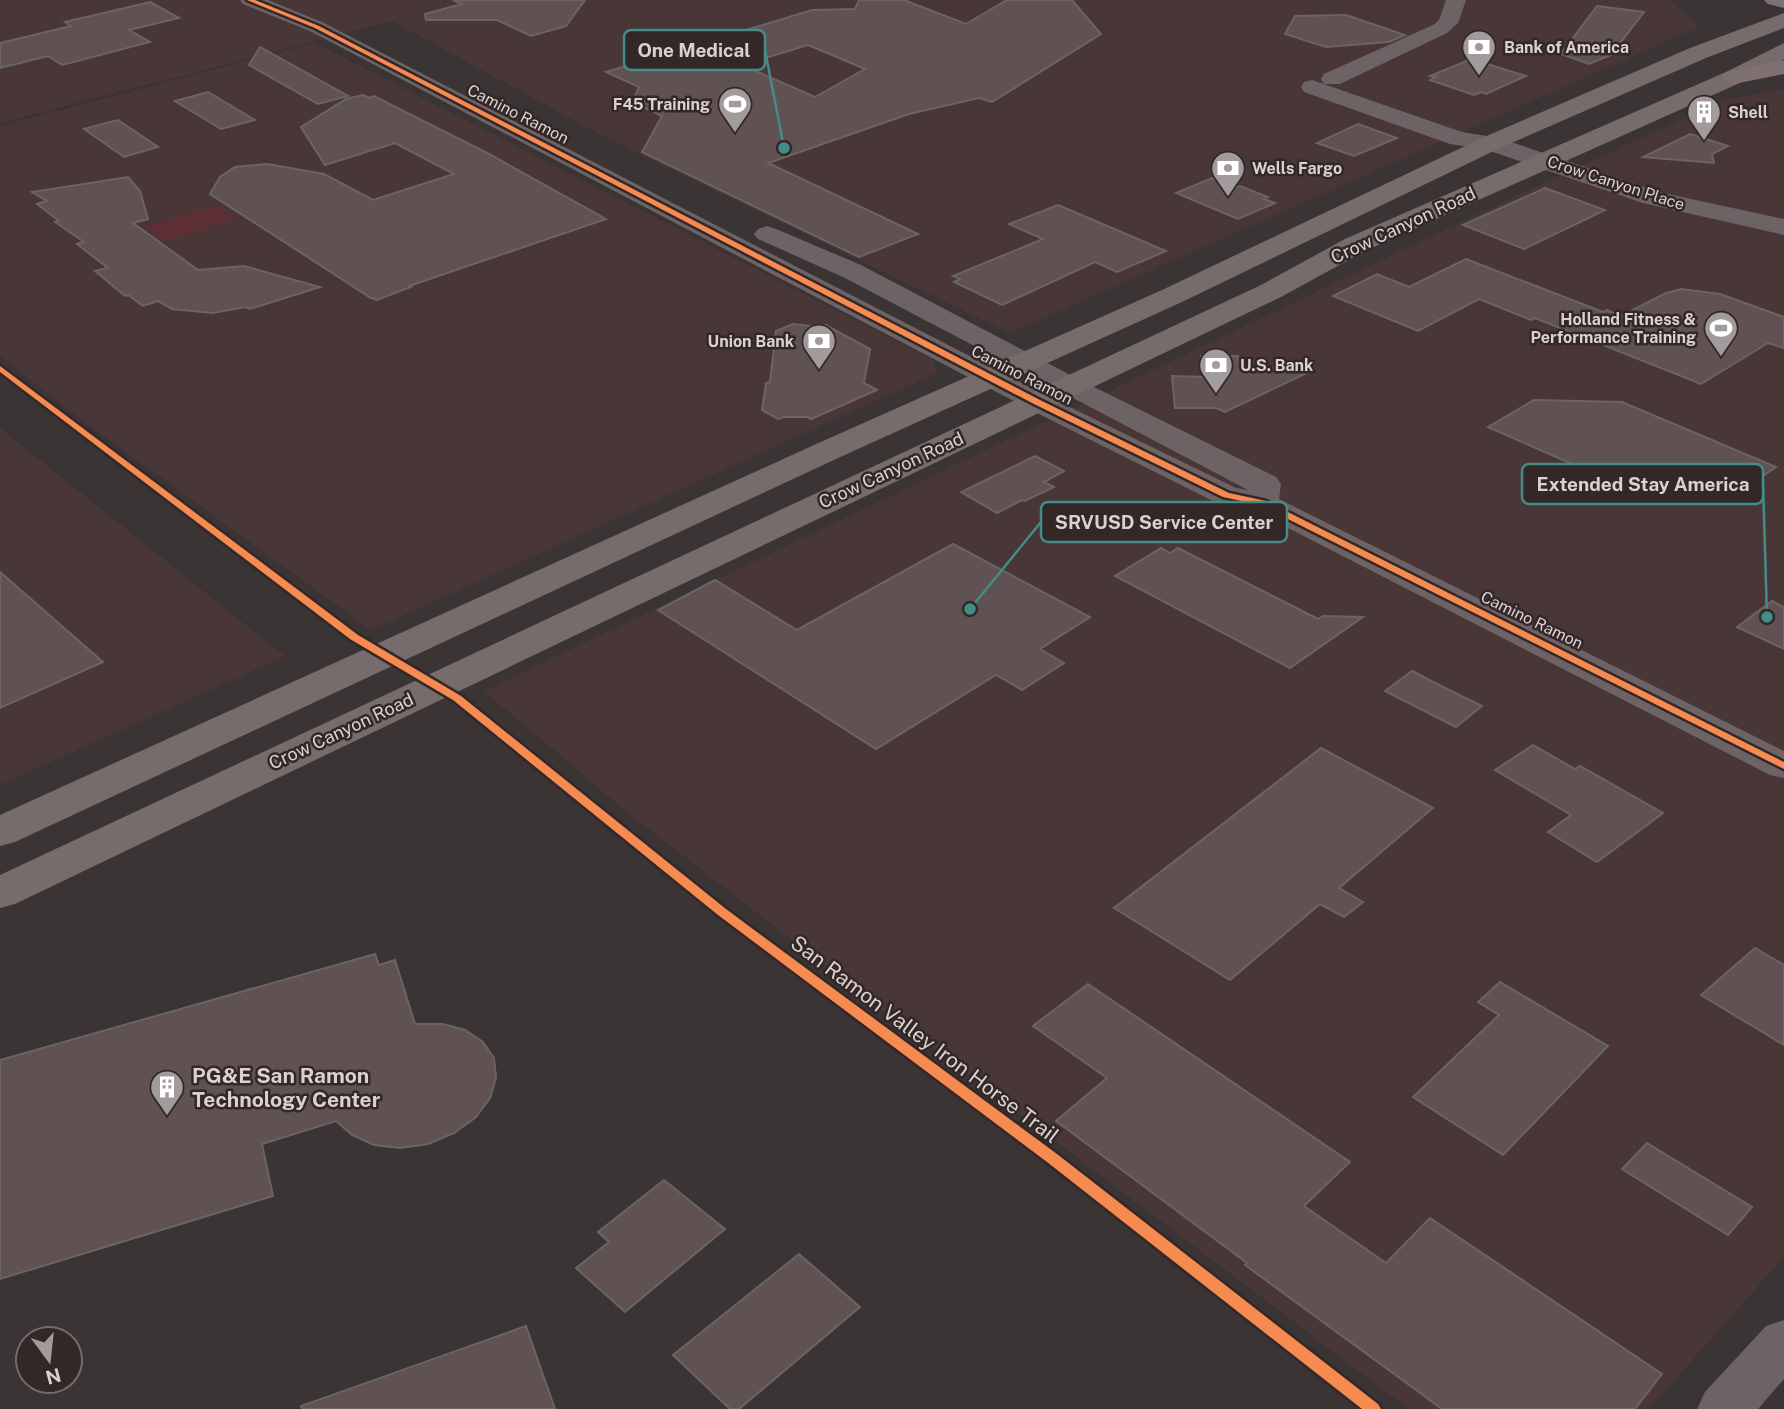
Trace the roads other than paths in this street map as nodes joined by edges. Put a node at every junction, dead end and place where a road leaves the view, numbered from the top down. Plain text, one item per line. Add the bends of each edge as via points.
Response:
1 (250, 0) edge
2 (303, 0) edge
3 (1456, 0) edge
4 (1775, 0) edge
5 (1784, 2) edge
6 (1784, 20) edge
7 (1784, 50) edge
8 (1784, 67) edge
9 (1734, 77) junction
10 (580, 138) dead end
11 (1491, 143) junction
12 (1543, 160) junction
13 (746, 223) dead end
14 (1784, 227) edge
15 (1026, 361) junction
16 (990, 377) junction
17 (1070, 386) junction
18 (1037, 402) junction
19 (1263, 503) junction
20 (1784, 766) edge
21 (0, 832) edge
22 (0, 893) edge
23 (1784, 1342) edge
24 (1728, 1408) edge

1 - 16 street, Camino Ramon via 317,27
2 - 10 street, Camino Ramon
3 - 11 street, Crow Canyon Place via 1448,23 1440,29 1322,83 1458,139
4 - 5 highway
6 - 11 main road, Crow Canyon Road
7 - 9 main road, Crow Canyon Road
8 - 9 highway
9 - 12 main road, Crow Canyon Road
11 - 12 street, Crow Canyon Place
11 - 15 main road, Crow Canyon Road
12 - 14 street, Crow Canyon Place via 1652,198
12 - 17 main road, Crow Canyon Road via 1355,245 1270,291
13 - 15 street, Camino Ramon via 852,271
15 - 16 main road, Crow Canyon Road
15 - 17 street, Camino Ramon
16 - 18 street, Camino Ramon
16 - 21 main road, Crow Canyon Road
17 - 18 main road, Crow Canyon Road
17 - 19 street, Camino Ramon via 1265,484
18 - 19 street, Camino Ramon via 1226,495
18 - 22 main road, Crow Canyon Road
19 - 20 street, Camino Ramon
23 - 24 street

